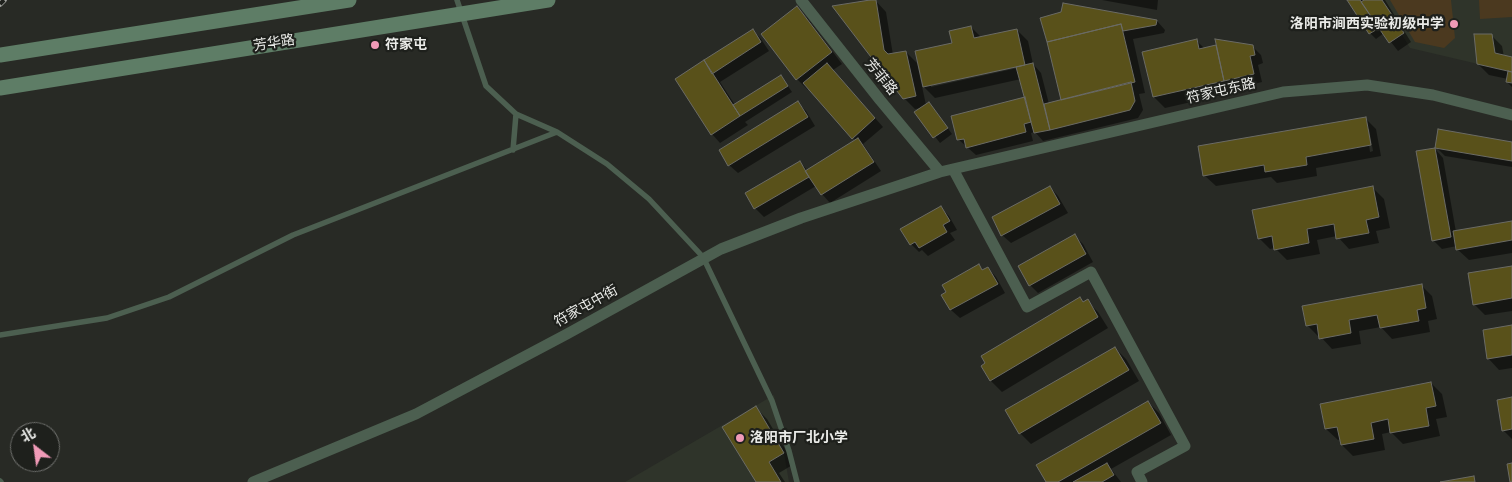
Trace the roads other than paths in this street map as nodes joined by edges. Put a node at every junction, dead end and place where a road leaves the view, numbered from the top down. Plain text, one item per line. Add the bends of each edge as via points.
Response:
1 (349, 0) edge
2 (548, 0) edge
3 (801, 0) edge
4 (459, 7) edge
5 (0, 56) edge
6 (0, 88) edge
7 (516, 114) junction
8 (1512, 115) edge
9 (557, 132) junction
10 (513, 150) junction
11 (953, 169) junction
12 (940, 172) junction
13 (704, 258) junction
14 (0, 334) edge
15 (254, 482) edge
16 (797, 482) edge
17 (1142, 482) edge

1 - 5 main road
2 - 4 main road, 芳华路
3 - 12 street, 芳菲路
4 - 6 main road, 芳华路
4 - 7 lane via 486,86
7 - 9 lane
7 - 10 lane
8 - 11 street, 符家屯东路 via 1433,95 1367,85 1283,92
9 - 10 lane
9 - 13 lane via 607,164 649,199
10 - 14 lane via 293,235 169,297 107,318
11 - 12 street, 符家屯东路
11 - 17 street via 1027,307 1091,272 1185,446 1137,472
12 - 13 street, 符家屯中街 via 801,218
13 - 15 street, 符家屯中街 via 416,414
13 - 16 lane via 772,401

